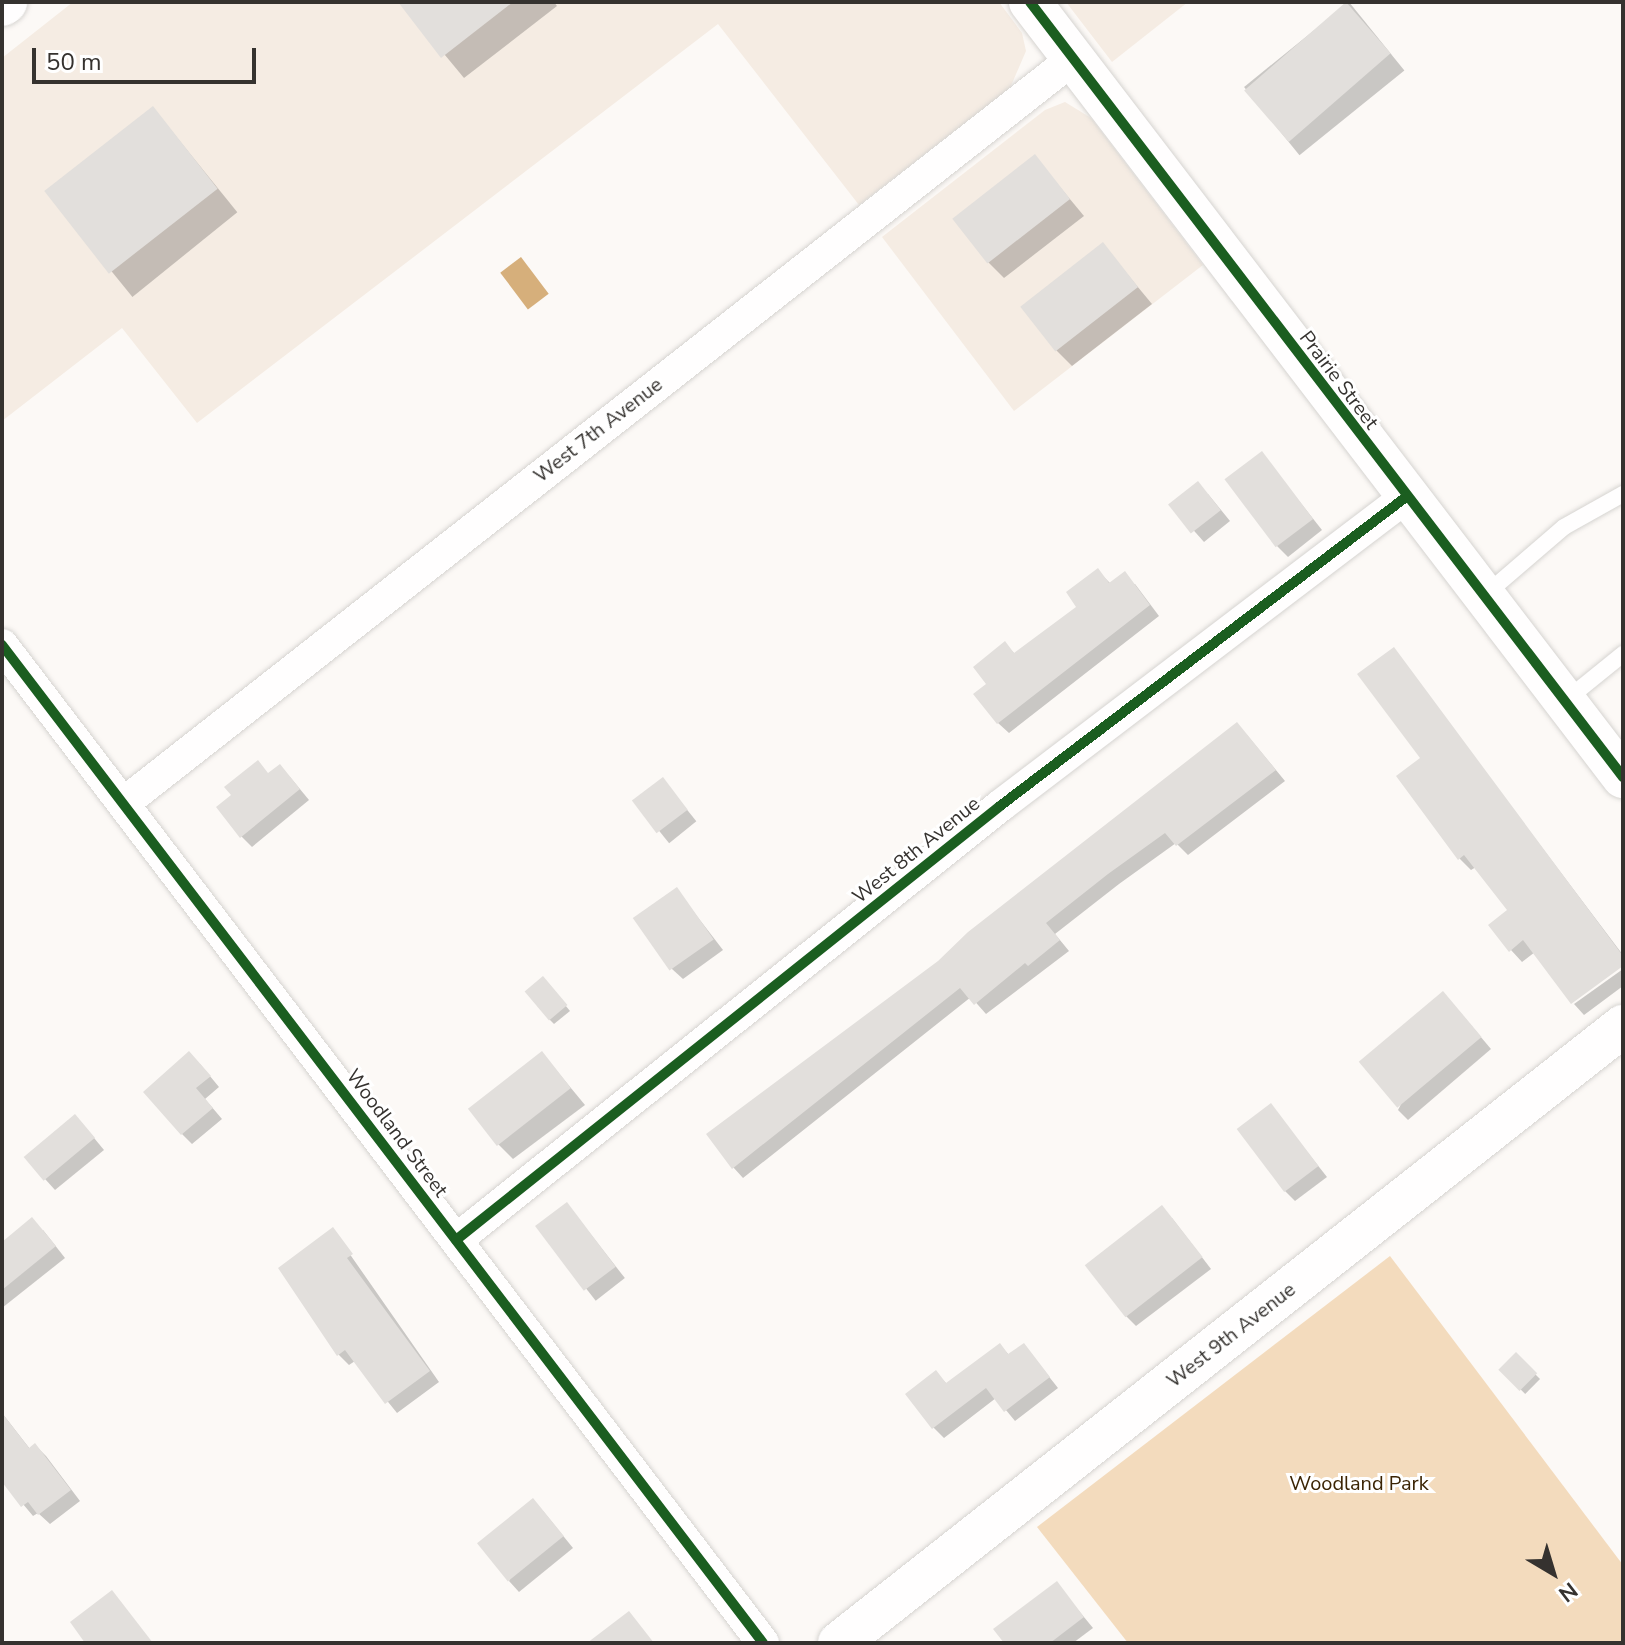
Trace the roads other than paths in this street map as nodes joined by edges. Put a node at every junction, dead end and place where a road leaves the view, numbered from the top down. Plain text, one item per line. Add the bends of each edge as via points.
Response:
1 (1030, 2) edge
2 (1073, 59) junction
3 (1623, 494) edge
4 (1406, 497) junction
5 (1483, 596) junction
6 (2, 645) edge
7 (1623, 654) edge
8 (1565, 701) junction
9 (1623, 777) edge
10 (124, 803) junction
11 (1623, 1026) edge
12 (456, 1240) junction
13 (763, 1643) edge
14 (839, 1643) edge

1 - 2 street, Prairie Street
2 - 4 street, Prairie Street
2 - 10 street, West 7th Avenue
3 - 5 lane via 1564,527
4 - 5 street, Prairie Street
4 - 12 street, West 8th Avenue via 1000,806
5 - 8 street, Prairie Street
6 - 10 street, Woodland Street
7 - 8 lane
8 - 9 street, Prairie Street
10 - 12 street, Woodland Street
11 - 14 street, West 9th Avenue
12 - 13 street, Woodland Street

